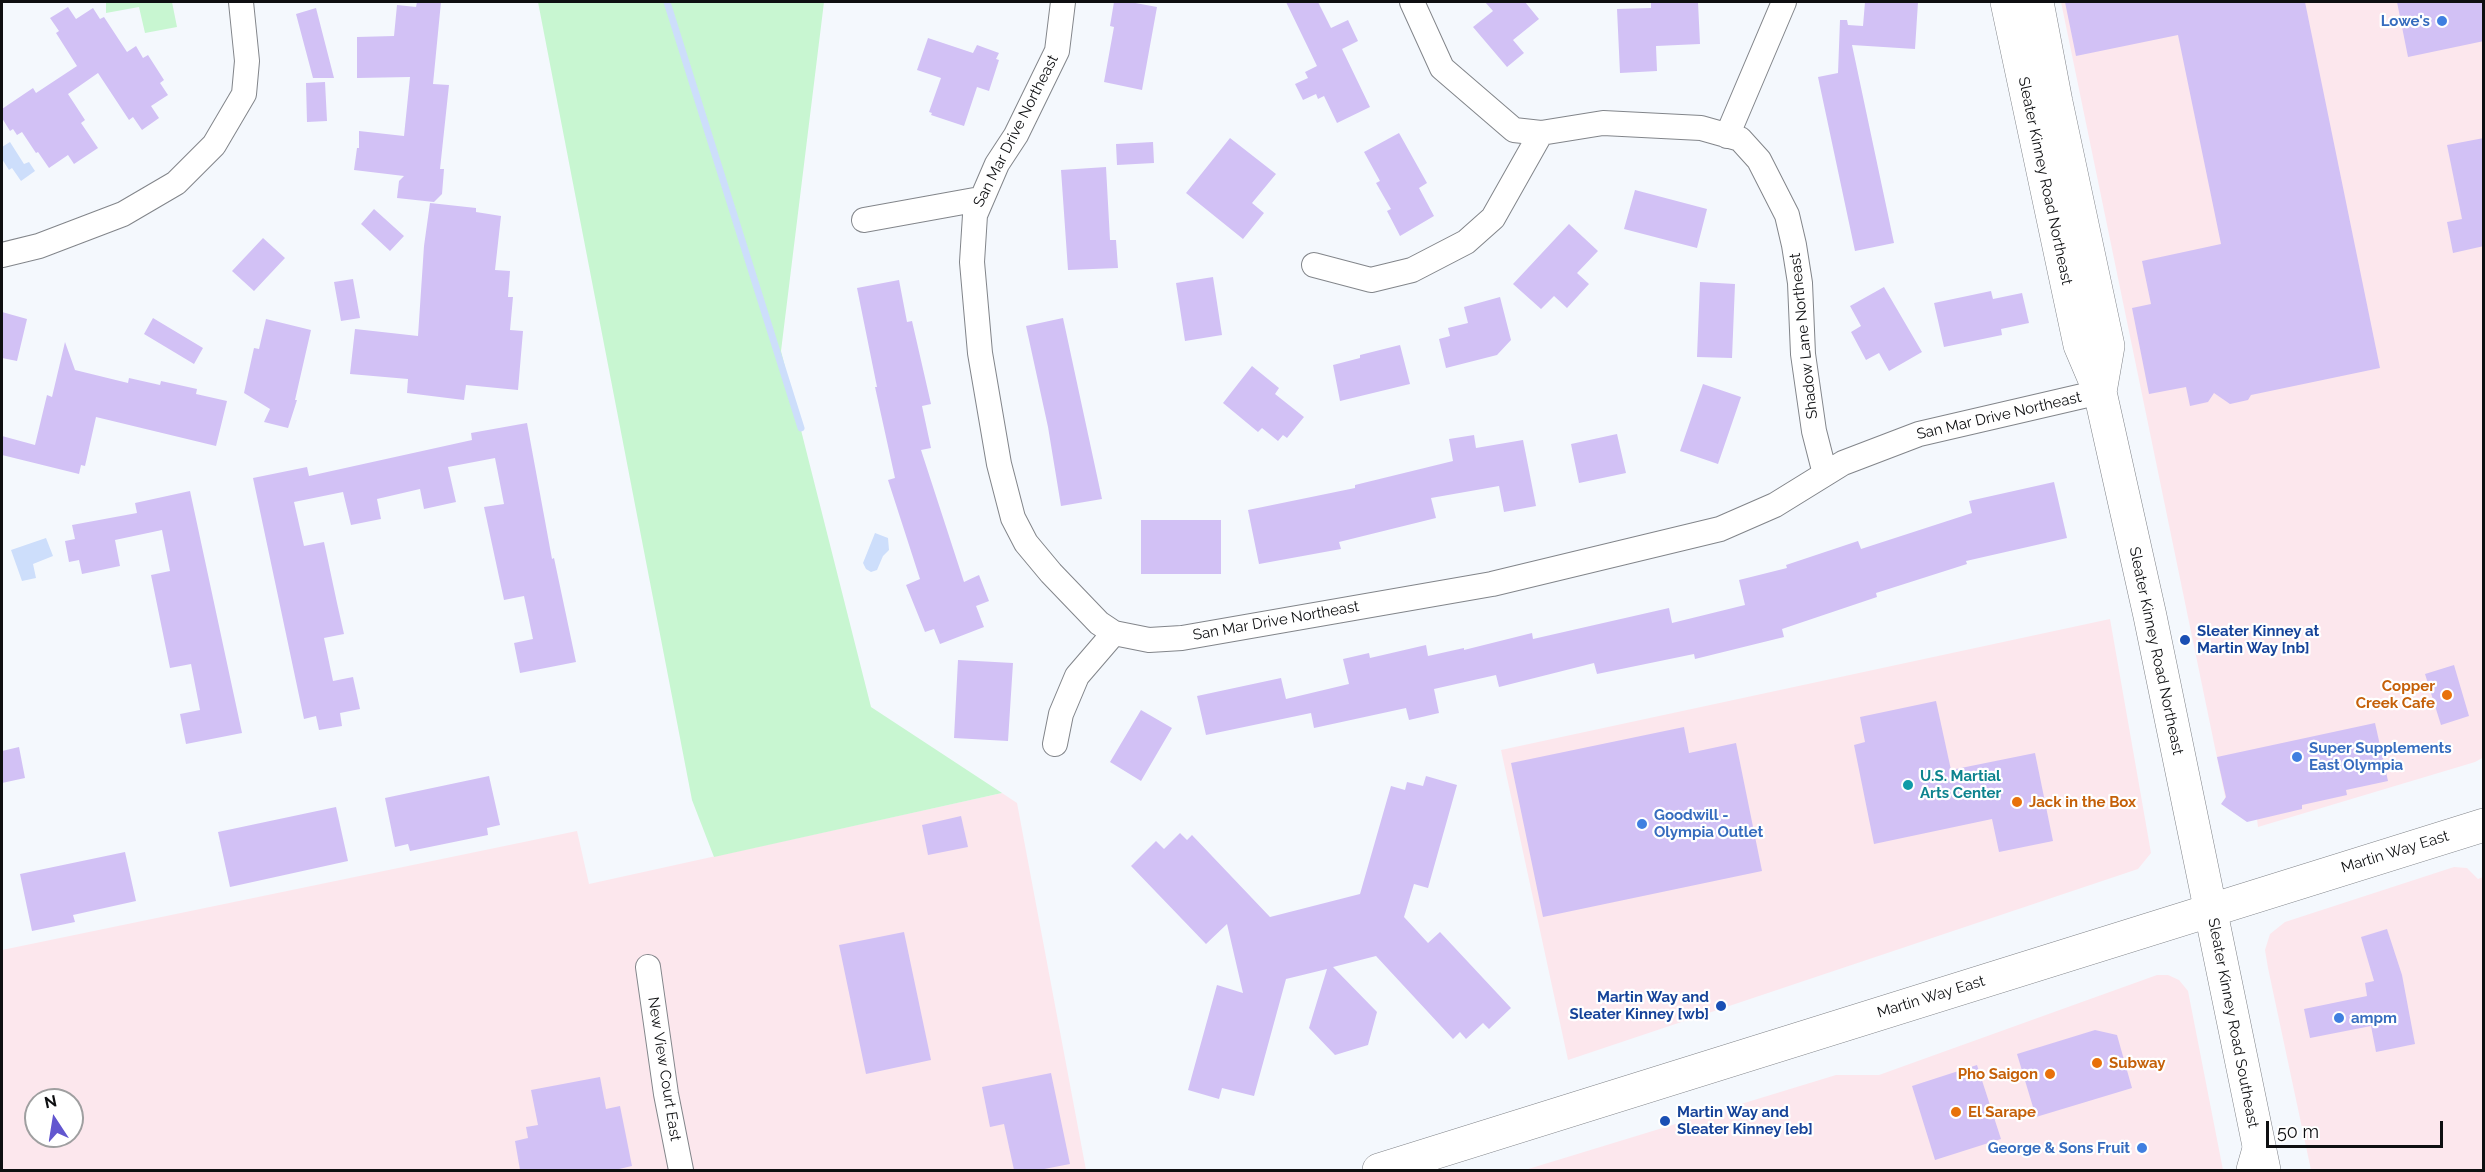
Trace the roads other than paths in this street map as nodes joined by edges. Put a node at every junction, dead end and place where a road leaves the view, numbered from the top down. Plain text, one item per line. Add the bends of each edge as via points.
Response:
1 (241, 2) edge
2 (1063, 2) edge
3 (1412, 2) edge
4 (1784, 2) edge
5 (2007, 2) edge
6 (2037, 2) edge
7 (1541, 133) junction
8 (1727, 136) junction
9 (980, 199) junction
10 (864, 220) dead end
11 (2, 255) edge
12 (1314, 265) dead end
13 (2100, 393) junction
14 (1825, 474) junction
15 (1113, 633) junction
16 (1055, 744) dead end
17 (2484, 825) edge
18 (2211, 910) junction
19 (648, 967) dead end
20 (2259, 1163) edge
21 (681, 1170) edge
22 (1379, 1170) edge

1 - 11 street via 247,62 244,94 213,145 176,183 123,214 39,246
2 - 9 street, San Mar Drive Northeast via 1057,51 1036,98
3 - 7 street, Shadow Lane Northeast via 1442,68 1514,130
4 - 8 street
5 - 13 main road, Sleater Kinney Road Northeast via 2080,345
6 - 13 main road, Sleater Kinney Road Northeast via 2108,346
7 - 8 street, Shadow Lane Northeast via 1603,123 1701,128
7 - 12 street via 1493,218 1466,242 1412,270 1371,280
8 - 14 street, Shadow Lane Northeast via 1740,140 1759,160 1786,214 1800,283 1803,354 1814,431
9 - 10 street
9 - 15 street, San Mar Drive Northeast via 972,262 980,353 999,464 1013,518 1026,543 1051,573
13 - 14 street, San Mar Drive Northeast via 1919,434
13 - 18 main road, Sleater Kinney Road Northeast
14 - 15 street, San Mar Drive Northeast via 1775,505 1720,529 1492,584 1182,638 1149,640
15 - 16 street via 1077,676 1061,714
17 - 18 main road, Martin Way East
18 - 20 main road, Sleater Kinney Road Southeast
18 - 22 main road, Martin Way East
19 - 21 street, New View Court East

